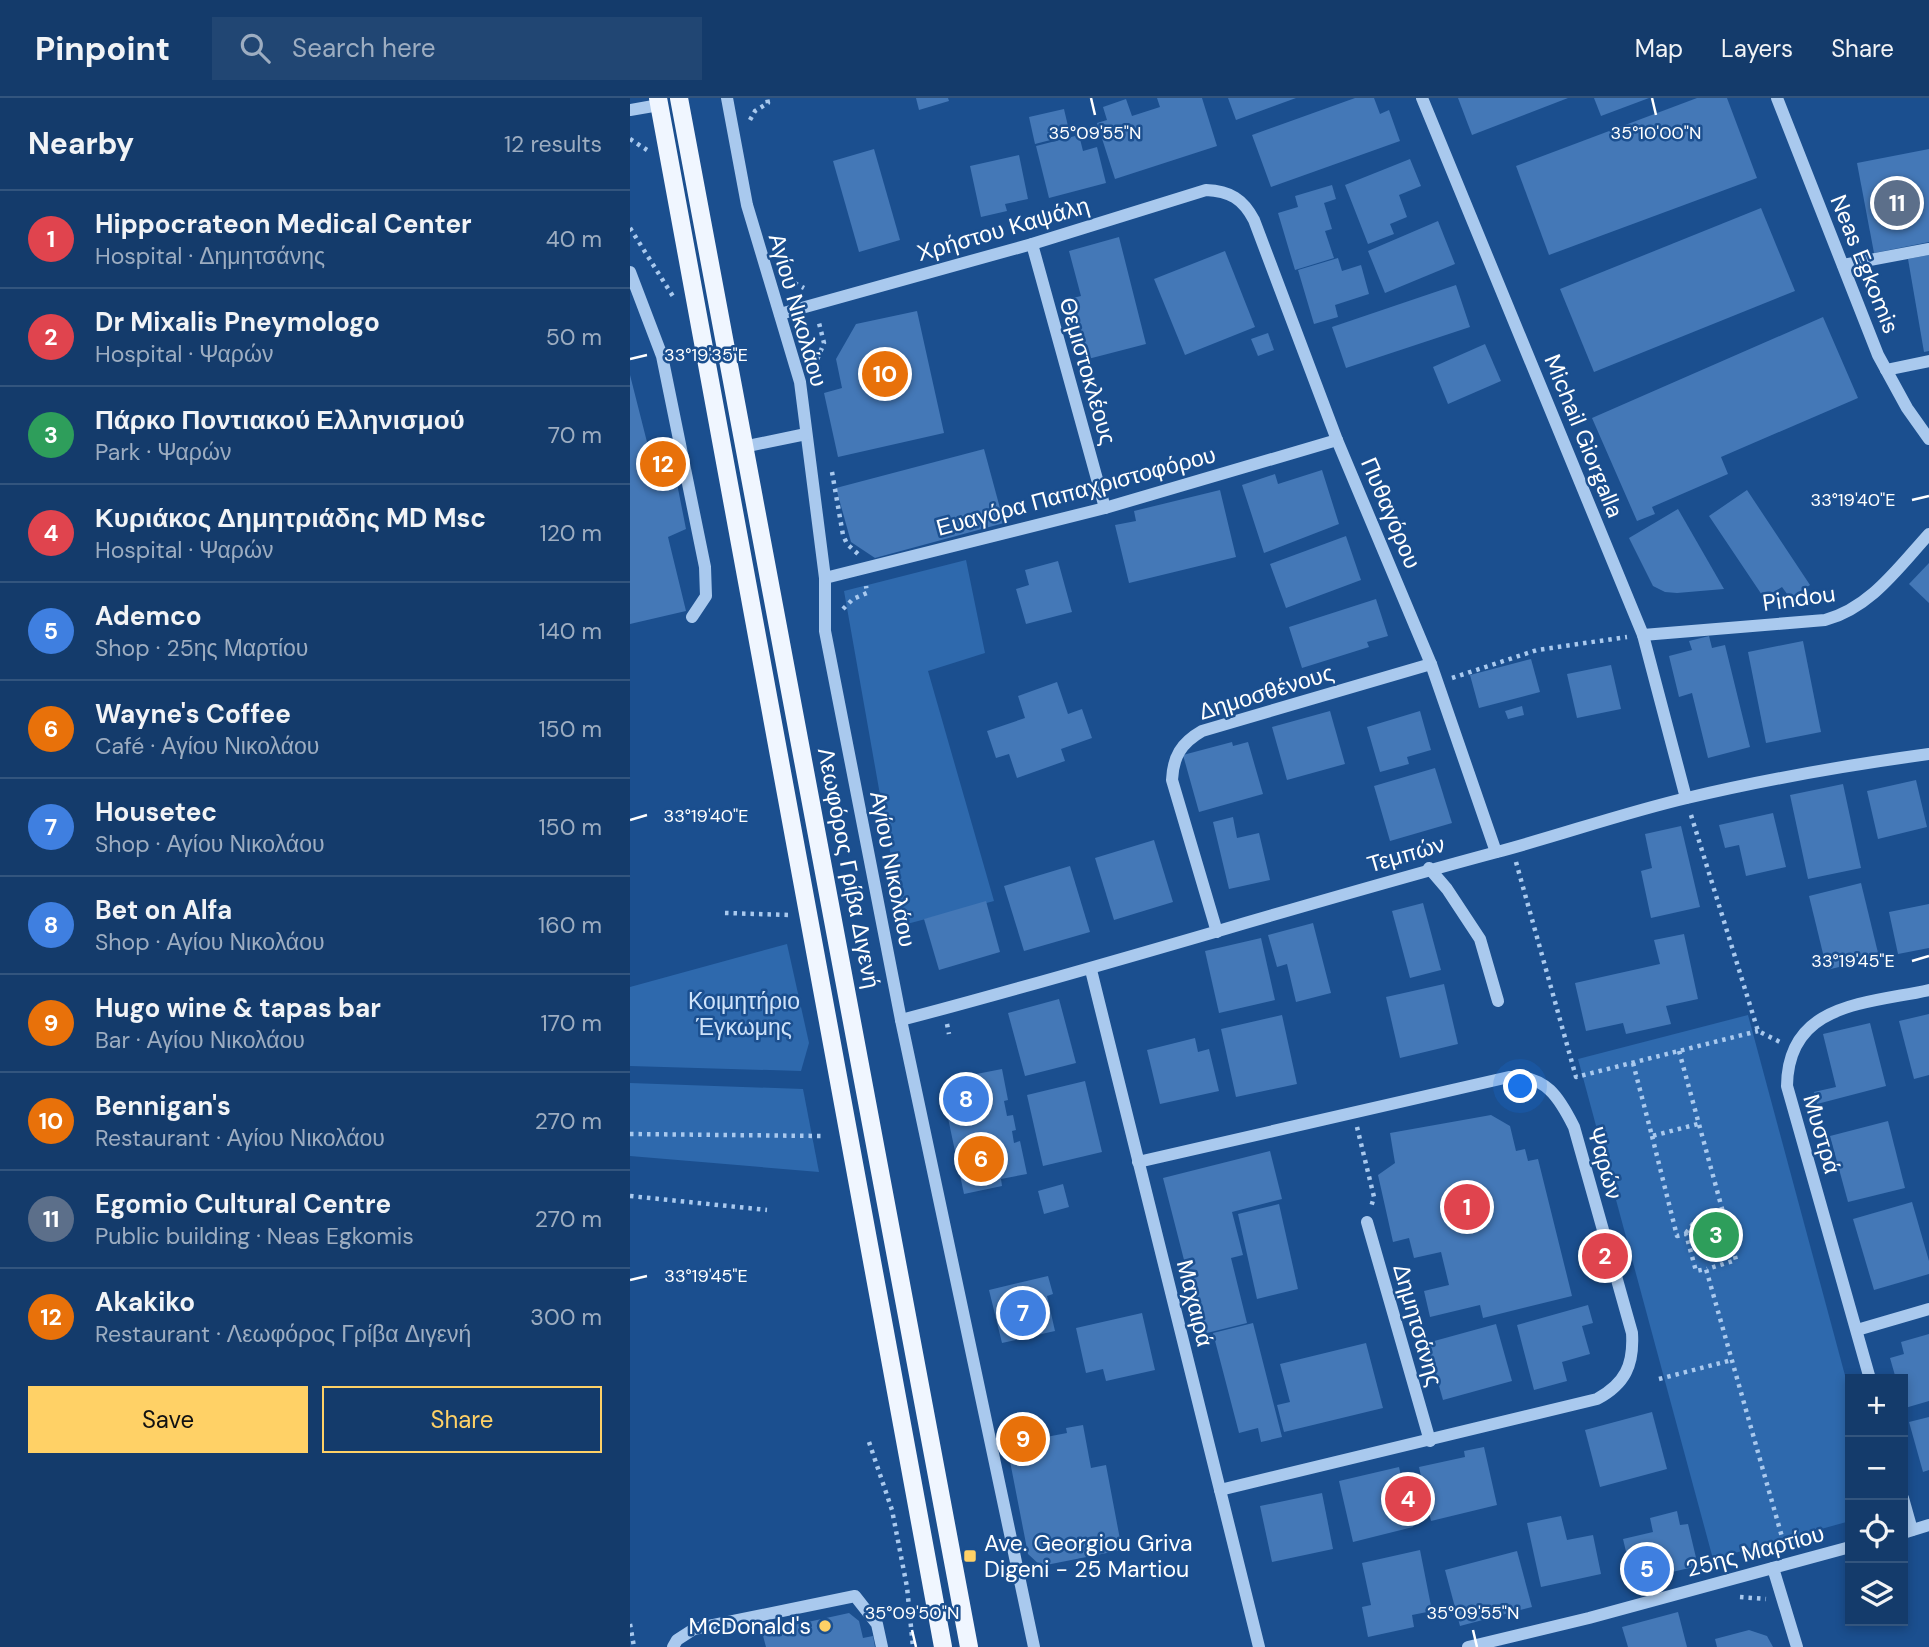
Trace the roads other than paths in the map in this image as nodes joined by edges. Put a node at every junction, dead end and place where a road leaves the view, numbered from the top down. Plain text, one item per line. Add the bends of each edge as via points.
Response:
1 (679, 98) edge
2 (727, 98) edge
3 (1422, 98) edge
4 (1777, 98) edge
5 (658, 101) edge
6 (630, 110) edge
7 (1236, 196) joint
8 (1032, 244) junction
9 (1929, 249) edge
10 (1843, 265) junction
11 (630, 272) edge
12 (780, 314) junction
13 (1929, 361) edge
14 (1886, 370) junction
15 (806, 434) junction
16 (1929, 439) edge
17 (1337, 440) junction
18 (743, 447) junction
19 (1105, 508) junction
20 (1929, 534) edge
21 (825, 578) junction
22 (692, 617) dead end
23 (1643, 635) junction
24 (1431, 664) junction
25 (1929, 754) edge
26 (1686, 798) junction
27 (1496, 852) junction
28 (1429, 868) junction
29 (1217, 932) junction
30 (1091, 970) junction
31 (1929, 990) edge
32 (1498, 1001) dead end
33 (901, 1020) junction
34 (1138, 1163) junction
35 (1367, 1222) road end
36 (1929, 1309) edge
37 (1857, 1330) junction
38 (1869, 1374) edge
39 (1430, 1441) junction
40 (1220, 1490) junction
41 (1929, 1525) edge
42 (1908, 1532) edge
43 (1845, 1548) edge
44 (1773, 1568) junction
45 (673, 1647) edge
46 (882, 1647) edge
47 (943, 1647) edge
48 (969, 1647) edge
49 (1034, 1647) edge
50 (1259, 1647) edge
51 (1468, 1647) edge
52 (1797, 1647) edge

1 - 18 main road, Λεωφόρος Γρίβα Διγενή
2 - 12 street, Αγίου Νικολάου via 747,205
3 - 23 street, Michail Giorgalla
4 - 10 street, Neas Egkomis
5 - 6 street
5 - 47 main road, Λεωφόρος Γρίβα Διγενή
7 - 8 street, Χρήστου Καψάλη via 1206,190
7 - 17 street, Πυθαγόρου via 1254,220
8 - 12 street, Χρήστου Καψάλη
8 - 19 street, Θεμιστοκλέους
9 - 10 street
10 - 14 street, Neas Egkomis
11 - 22 street via 662,356 705,567 706,596
12 - 15 street, Αγίου Νικολάου via 800,383
13 - 14 street
14 - 16 street, Neas Egkomis
15 - 18 street
15 - 21 street, Αγίου Νικολάου
17 - 19 street, Ευαγόρα Παπαχριστοφόρου
17 - 24 street, Πυθαγόρου
18 - 48 main road, Λεωφόρος Γρίβα Διγενή
19 - 21 street, Ευαγόρα Παπαχριστοφόρου
20 - 23 street, Pindou via 1862,605 1844,615
21 - 33 street, Αγίου Νικολάου via 825,631
23 - 26 street, Michail Giorgalla
24 - 27 street, Πυθαγόρου
24 - 29 street, Δημοσθένους via 1202,731 1179,751 1172,780
25 - 26 street, Τεμπών
26 - 27 street, Τεμπών
27 - 28 street, Τεμπών
28 - 29 street, Τεμπών
28 - 32 street via 1480,939
29 - 30 street, Τεμπών
30 - 33 street, Τεμπών
30 - 34 street, Μαχαιρά
31 - 37 street, Μυστρά via 1839,1009 1804,1031 1787,1066 1787,1086
33 - 49 street, Αγίου Νικολάου
34 - 39 street, Ψαρών via 1509,1077 1523,1076 1550,1088 1573,1127 1632,1334 1626,1375 1597,1399
34 - 40 street, Μαχαιρά
35 - 39 street, Δημητσάνης
36 - 37 street
37 - 38 street, Μυστρά
39 - 40 street, Ψαρών
40 - 50 street, Μαχαιρά
41 - 42 street
43 - 44 street, 25ης Μαρτίου
44 - 51 street, 25ης Μαρτίου
44 - 52 street
45 - 46 street via 694,1629 855,1596 877,1624

